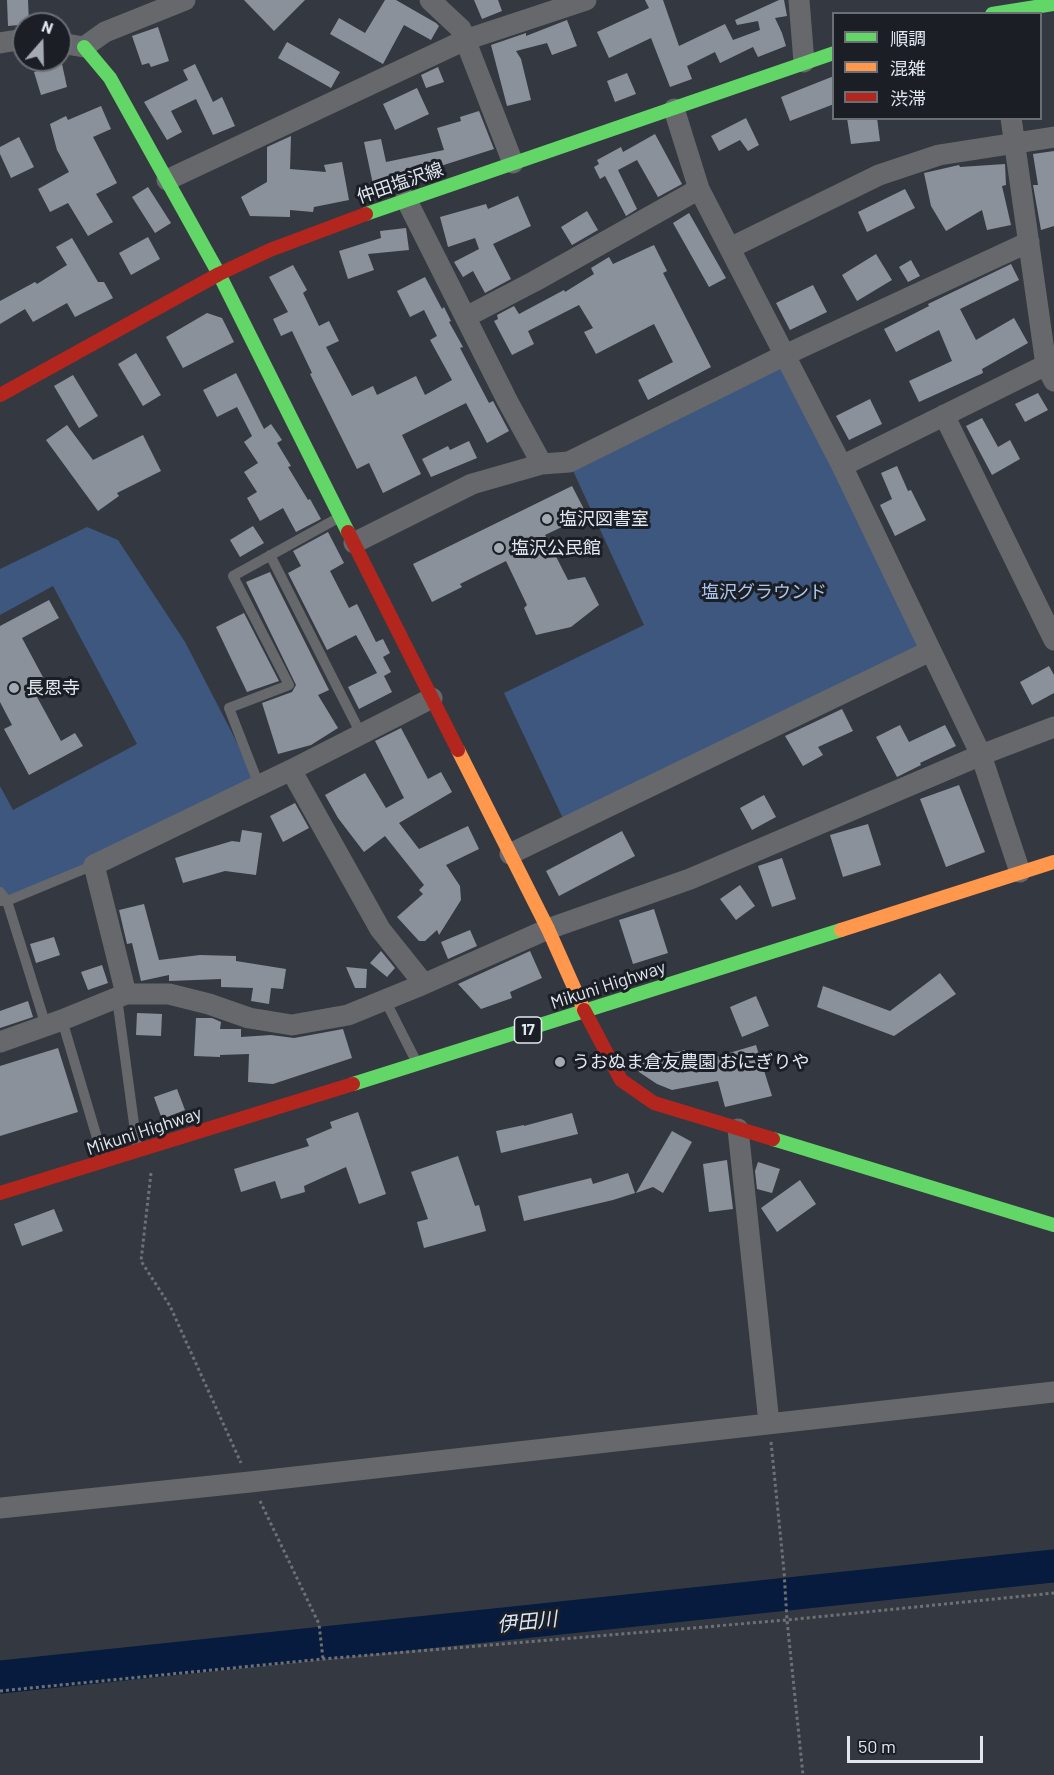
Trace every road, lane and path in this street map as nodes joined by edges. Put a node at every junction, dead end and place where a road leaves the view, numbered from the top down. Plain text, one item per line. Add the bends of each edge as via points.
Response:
1 (186, 0) edge
2 (430, 0) edge
3 (586, 0) edge
4 (798, 0) edge
5 (1054, 4) edge
6 (1001, 12) edge
7 (465, 40) junction
8 (72, 45) edge
9 (84, 47) junction
10 (832, 54) edge
11 (804, 62) junction
12 (674, 109) junction
13 (1011, 120) edge
14 (1054, 137) edge
15 (1015, 145) junction
16 (513, 163) junction
17 (167, 180) junction
18 (699, 189) junction
19 (406, 199) junction
20 (1029, 243) junction
21 (730, 248) junction
22 (219, 274) junction
23 (466, 317) junction
24 (785, 355) junction
25 (1051, 369) edge
26 (0, 395) edge
27 (944, 416) junction
28 (542, 464) junction
29 (842, 466) junction
30 (341, 516) junction
31 (354, 543) junction
32 (270, 555) junction
33 (1054, 640) edge
34 (930, 651) junction
35 (432, 698) junction
36 (1054, 727) edge
37 (361, 734) junction
38 (981, 755) junction
39 (291, 770) junction
40 (259, 785) junction
41 (510, 855) junction
42 (1054, 862) edge
43 (94, 865) junction
44 (1020, 872) junction
45 (2, 898) edge
46 (548, 929) junction
47 (424, 984) junction
48 (122, 996) junction
49 (386, 1000) junction
50 (585, 1012) junction
51 (54, 1023) junction
52 (0, 1042) edge
53 (417, 1064) junction
54 (738, 1129) junction
55 (154, 1146) junction
56 (137, 1151) junction
57 (104, 1162) junction
58 (0, 1193) edge
59 (1054, 1226) edge
60 (1054, 1392) edge
61 (769, 1423) junction
62 (250, 1482) junction
63 (0, 1508) edge
64 (1054, 1593) edge
65 (786, 1620) junction
66 (323, 1659) junction
67 (0, 1691) edge
68 (803, 1775) edge

1 - 9 street via 105,32
2 - 7 street via 461,29
3 - 7 street
4 - 11 street
5 - 6 main road
7 - 16 street
7 - 17 street
8 - 9 street
9 - 17 main road via 110,78
10 - 11 main road, 仲田塩沢線
11 - 12 main road, 仲田塩沢線
12 - 16 main road, 仲田塩沢線
12 - 18 street
13 - 15 street
14 - 15 street
15 - 20 street
15 - 21 street via 939,155 879,175
16 - 19 main road, 仲田塩沢線
17 - 22 main road
18 - 21 street
18 - 23 street
19 - 22 main road, 仲田塩沢線 via 270,250
19 - 23 street
20 - 24 street
20 - 25 street
21 - 24 street
22 - 26 main road, 仲田塩沢線
22 - 30 main road
23 - 28 street
24 - 28 street via 569,462
24 - 29 street
25 - 27 street
27 - 29 street
27 - 33 street
28 - 31 street via 472,484
29 - 34 street
30 - 31 main road
30 - 32 lane
31 - 35 main road
32 - 37 lane
32 - 40 lane via 233,576 289,685 229,708
34 - 38 street
34 - 41 street
35 - 37 street
35 - 41 main road
36 - 38 street
37 - 39 street
38 - 44 street
38 - 46 street via 690,879
39 - 40 street
39 - 47 street via 380,929
40 - 43 street
41 - 46 main road
42 - 44 main road, Mikuni Highway / 17
43 - 45 lane
43 - 48 street
44 - 50 main road, Mikuni Highway / 17
45 - 51 lane
46 - 47 street
46 - 50 main road
47 - 49 street
48 - 49 street via 169,994 249,1018 292,1025 348,1015
48 - 51 street
48 - 56 lane
49 - 53 lane
50 - 53 main road, Mikuni Highway / 17
50 - 54 main road via 621,1080 654,1103
51 - 52 street
51 - 57 lane
53 - 55 main road, Mikuni Highway / 17
54 - 59 main road
54 - 61 street
55 - 56 main road, Mikuni Highway / 17
55 - 62 path via 141,1262 170,1306
56 - 57 main road, Mikuni Highway / 17
57 - 58 main road, Mikuni Highway / 17
60 - 61 street
61 - 62 street
61 - 65 path
62 - 63 street
62 - 66 path via 319,1624
64 - 65 path
65 - 66 path
65 - 68 path
66 - 67 path

